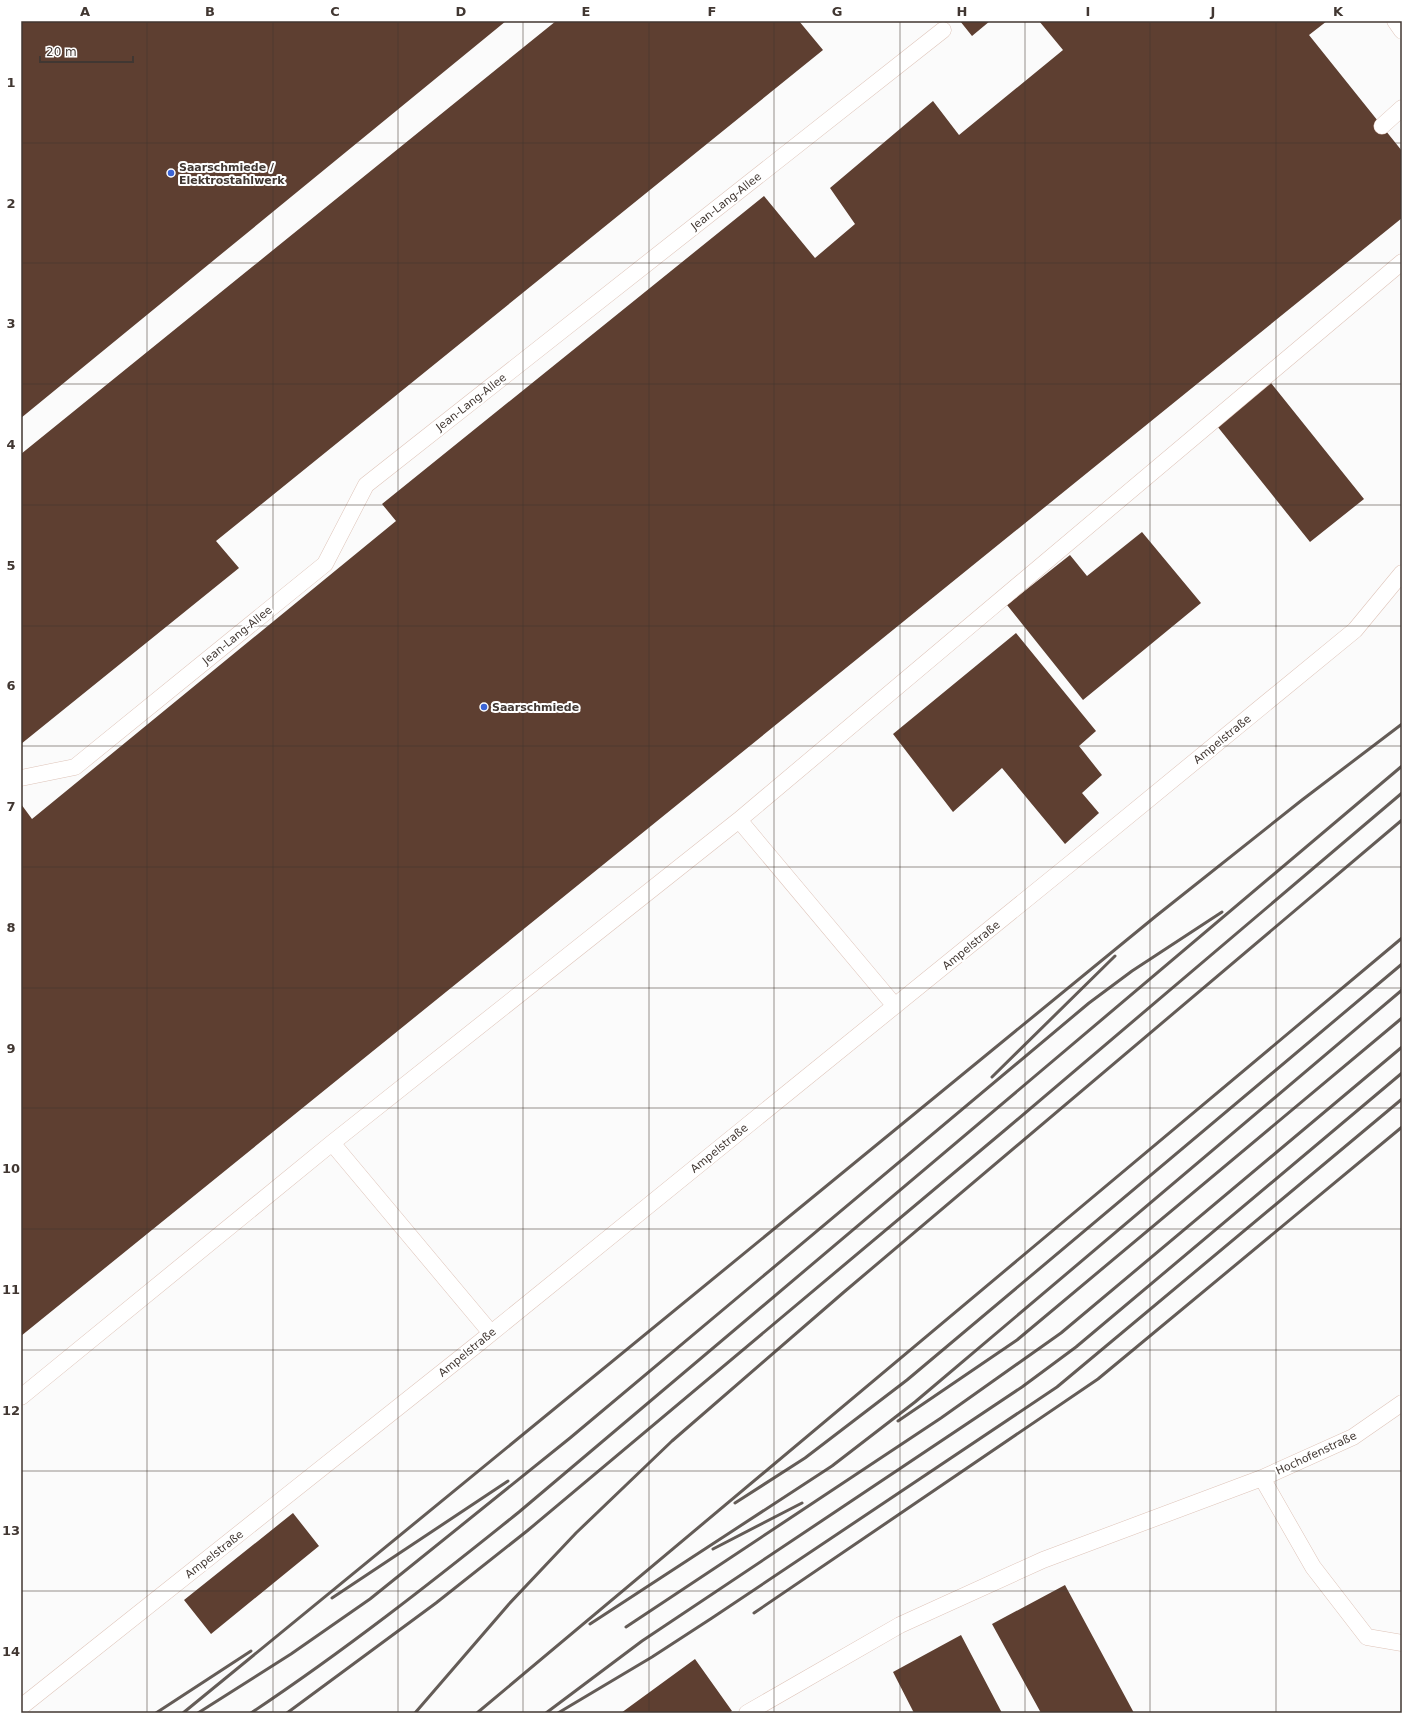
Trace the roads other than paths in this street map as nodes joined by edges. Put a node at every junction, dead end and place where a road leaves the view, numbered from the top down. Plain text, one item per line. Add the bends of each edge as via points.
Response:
1 (1395, 21) edge
2 (943, 30) dead end
3 (1402, 31) edge
4 (1402, 108) edge
5 (1382, 126) dead end
6 (1402, 262) edge
7 (1402, 573) edge
8 (21, 778) edge
9 (739, 820) junction
10 (895, 1006) junction
11 (332, 1143) junction
12 (491, 1333) junction
13 (21, 1397) edge
14 (1402, 1403) edge
15 (1255, 1481) junction
16 (1402, 1644) edge
17 (21, 1707) edge
18 (747, 1713) edge

1 - 3 lane
2 - 8 lane, Jean-Lang-Allee via 366,485 325,564 106,742 75,767
4 - 5 lane
6 - 9 lane
7 - 10 lane, Ampelstraße via 1355,630
9 - 10 lane
9 - 11 lane
10 - 12 lane, Ampelstraße
11 - 12 lane
11 - 13 lane
12 - 17 lane, Ampelstraße
14 - 15 lane, Hochofenstraße via 1353,1437
15 - 16 lane via 1313,1567 1366,1637
15 - 18 lane, Hochofenstraße via 1043,1560 900,1626

